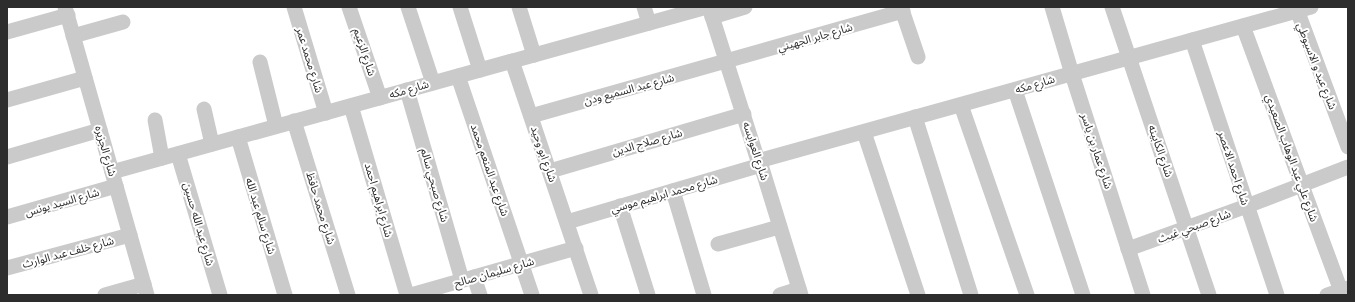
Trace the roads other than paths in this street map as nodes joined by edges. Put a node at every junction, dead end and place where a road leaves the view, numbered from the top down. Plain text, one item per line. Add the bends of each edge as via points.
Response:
1 (294, 7) edge
2 (350, 7) edge
3 (408, 7) edge
4 (460, 7) edge
5 (519, 7) edge
6 (644, 7) edge
7 (745, 7) edge
8 (1052, 7) edge
9 (1112, 7) edge
10 (1311, 7) edge
11 (902, 9) edge
12 (1296, 9) edge
13 (710, 10) edge
14 (66, 11) edge
15 (123, 22) dead end
16 (649, 23) junction
17 (1243, 26) junction
18 (7, 32) edge
19 (74, 36) junction
20 (1192, 40) junction
21 (534, 55) junction
22 (918, 56) dead end
23 (1130, 58) junction
24 (512, 61) junction
25 (260, 62) dead end
26 (727, 62) junction
27 (480, 70) junction
28 (1072, 74) junction
29 (458, 76) junction
30 (85, 78) junction
31 (433, 83) junction
32 (407, 90) junction
33 (1015, 90) junction
34 (380, 98) junction
35 (7, 100) edge
36 (961, 105) junction
37 (351, 106) junction
38 (204, 109) dead end
39 (326, 112) junction
40 (744, 114) junction
41 (531, 116) junction
42 (915, 117) junction
43 (155, 120) dead end
44 (294, 121) junction
45 (276, 126) junction
46 (100, 130) junction
47 (864, 132) junction
48 (238, 137) junction
49 (212, 144) junction
50 (1348, 147) edge
51 (178, 154) junction
52 (7, 157) edge
53 (162, 158) junction
54 (760, 163) junction
55 (1348, 167) edge
56 (550, 171) junction
57 (114, 179) junction
58 (1302, 185) junction
59 (673, 191) junction
60 (620, 206) junction
61 (1247, 206) junction
62 (7, 217) edge
63 (567, 222) junction
64 (780, 227) junction
65 (1187, 229) junction
66 (130, 235) junction
67 (718, 244) dead end
68 (576, 248) junction
69 (1128, 249) junction
70 (522, 264) junction
71 (7, 268) edge
72 (468, 279) junction
73 (146, 289) edge
74 (1338, 291) edge
75 (800, 292) edge
76 (105, 295) edge
77 (220, 295) edge
78 (285, 295) edge
79 (348, 295) edge
80 (413, 295) edge
81 (480, 295) edge
82 (532, 295) edge
83 (591, 295) edge
84 (648, 295) edge
85 (704, 295) edge
86 (780, 295) edge
87 (918, 295) edge
88 (971, 295) edge
89 (1027, 295) edge
90 (1083, 295) edge
91 (1143, 295) edge
92 (1209, 295) edge
93 (1277, 295) edge

1 - 39 street, شارع محمد عمر
2 - 34 street, شارع الزعيم
3 - 31 street
4 - 27 street
5 - 21 street
6 - 16 street
7 - 13 street, شارع مكه
8 - 28 street, شارع عمار بن ياسر
9 - 23 street, شارع الكابينه
10 - 12 street, شارع مكه
11 - 22 street
11 - 26 street, شارع جابر الجهيني
12 - 17 street, شارع مكه
12 - 50 street, شارع عيد و الاسيوطي
13 - 16 street, شارع مكه
13 - 26 street, شارع العوايسه
14 - 18 street
14 - 19 street, شارع الجزيره
15 - 19 street
16 - 21 street, شارع مكه
17 - 20 street, شارع مكه
17 - 58 street, شارع علي عبد الوهاب الصعيدي
19 - 30 street, شارع الجزيره
20 - 23 street, شارع مكه
20 - 61 street, شارع احمد الاعصر
21 - 24 street, شارع مكه
23 - 28 street, شارع مكه
23 - 65 street, شارع الكابينه
24 - 27 street, شارع مكه
24 - 41 street, شارع ابو وحيد
25 - 45 street
26 - 40 street, شارع العوايسه
26 - 41 street, شارع عبد السميع ودن
27 - 29 street, شارع مكه
28 - 33 street, شارع مكه
28 - 69 street, شارع عمار بن ياسر
29 - 31 street, شارع مكه
29 - 70 street, شارع عبد المنعم محمد
30 - 35 street
30 - 46 street, شارع الجزيره
31 - 32 street, شارع مكه
32 - 34 street, شارع مكه
32 - 72 street, شارع صبحي سالم
33 - 36 street, شارع مكه
33 - 90 street
34 - 37 street, شارع مكه
36 - 42 street, شارع مكه
36 - 89 street
37 - 39 street, شارع مكه
37 - 80 street, شارع ابراهيم احمد
38 - 49 street
39 - 44 street, شارع مكه
40 - 54 street, شارع العوايسه
40 - 56 street, شارع صلاح الدين
41 - 56 street, شارع ابو وحيد
42 - 47 street, شارع مكه
42 - 88 street
43 - 53 street
44 - 45 street, شارع مكه
44 - 79 street, شارع محمد حافظ
45 - 48 street, شارع مكه
46 - 52 street
46 - 57 street, شارع الجزيره
47 - 54 street, شارع مكه
47 - 87 street
48 - 49 street, شارع مكه
48 - 78 street, شارع سالم عبد الله
49 - 51 street, شارع مكه
51 - 53 street, شارع مكه
51 - 77 street, شارع عبد الله حسين
53 - 57 street, شارع مكه
54 - 59 street, شارع محمد ابراهيم موسي
54 - 64 street, شارع العوايسه
55 - 58 street, شارع صبحي غيث
56 - 63 street, شارع ابو وحيد
57 - 62 street, شارع السيد يونس
57 - 66 street, شارع الجزيره
58 - 61 street, شارع صبحي غيث
58 - 74 street, شارع علي عبد الوهاب الصعيدي
59 - 60 street, شارع محمد ابراهيم موسي
59 - 85 street
60 - 63 street, شارع محمد ابراهيم موسي
60 - 84 street
61 - 65 street, شارع صبحي غيث
61 - 93 street, شارع احمد الاعصر
63 - 68 street, شارع ابو وحيد
64 - 67 street
64 - 75 street, شارع العوايسه
65 - 69 street, شارع صبحي غيث
65 - 92 street, شارع الكابينه
66 - 71 street, شارع خلف عبد الوارث
66 - 73 street, شارع الجزيره
68 - 70 street, شارع سليمان صالح
68 - 83 street, شارع ابو وحيد
69 - 91 street, شارع عمار بن ياسر
70 - 72 street, شارع سليمان صالح
70 - 82 street, شارع عبد المنعم محمد
72 - 80 street, شارع سليمان صالح
72 - 81 street, شارع صبحي سالم
73 - 76 street
75 - 86 street

